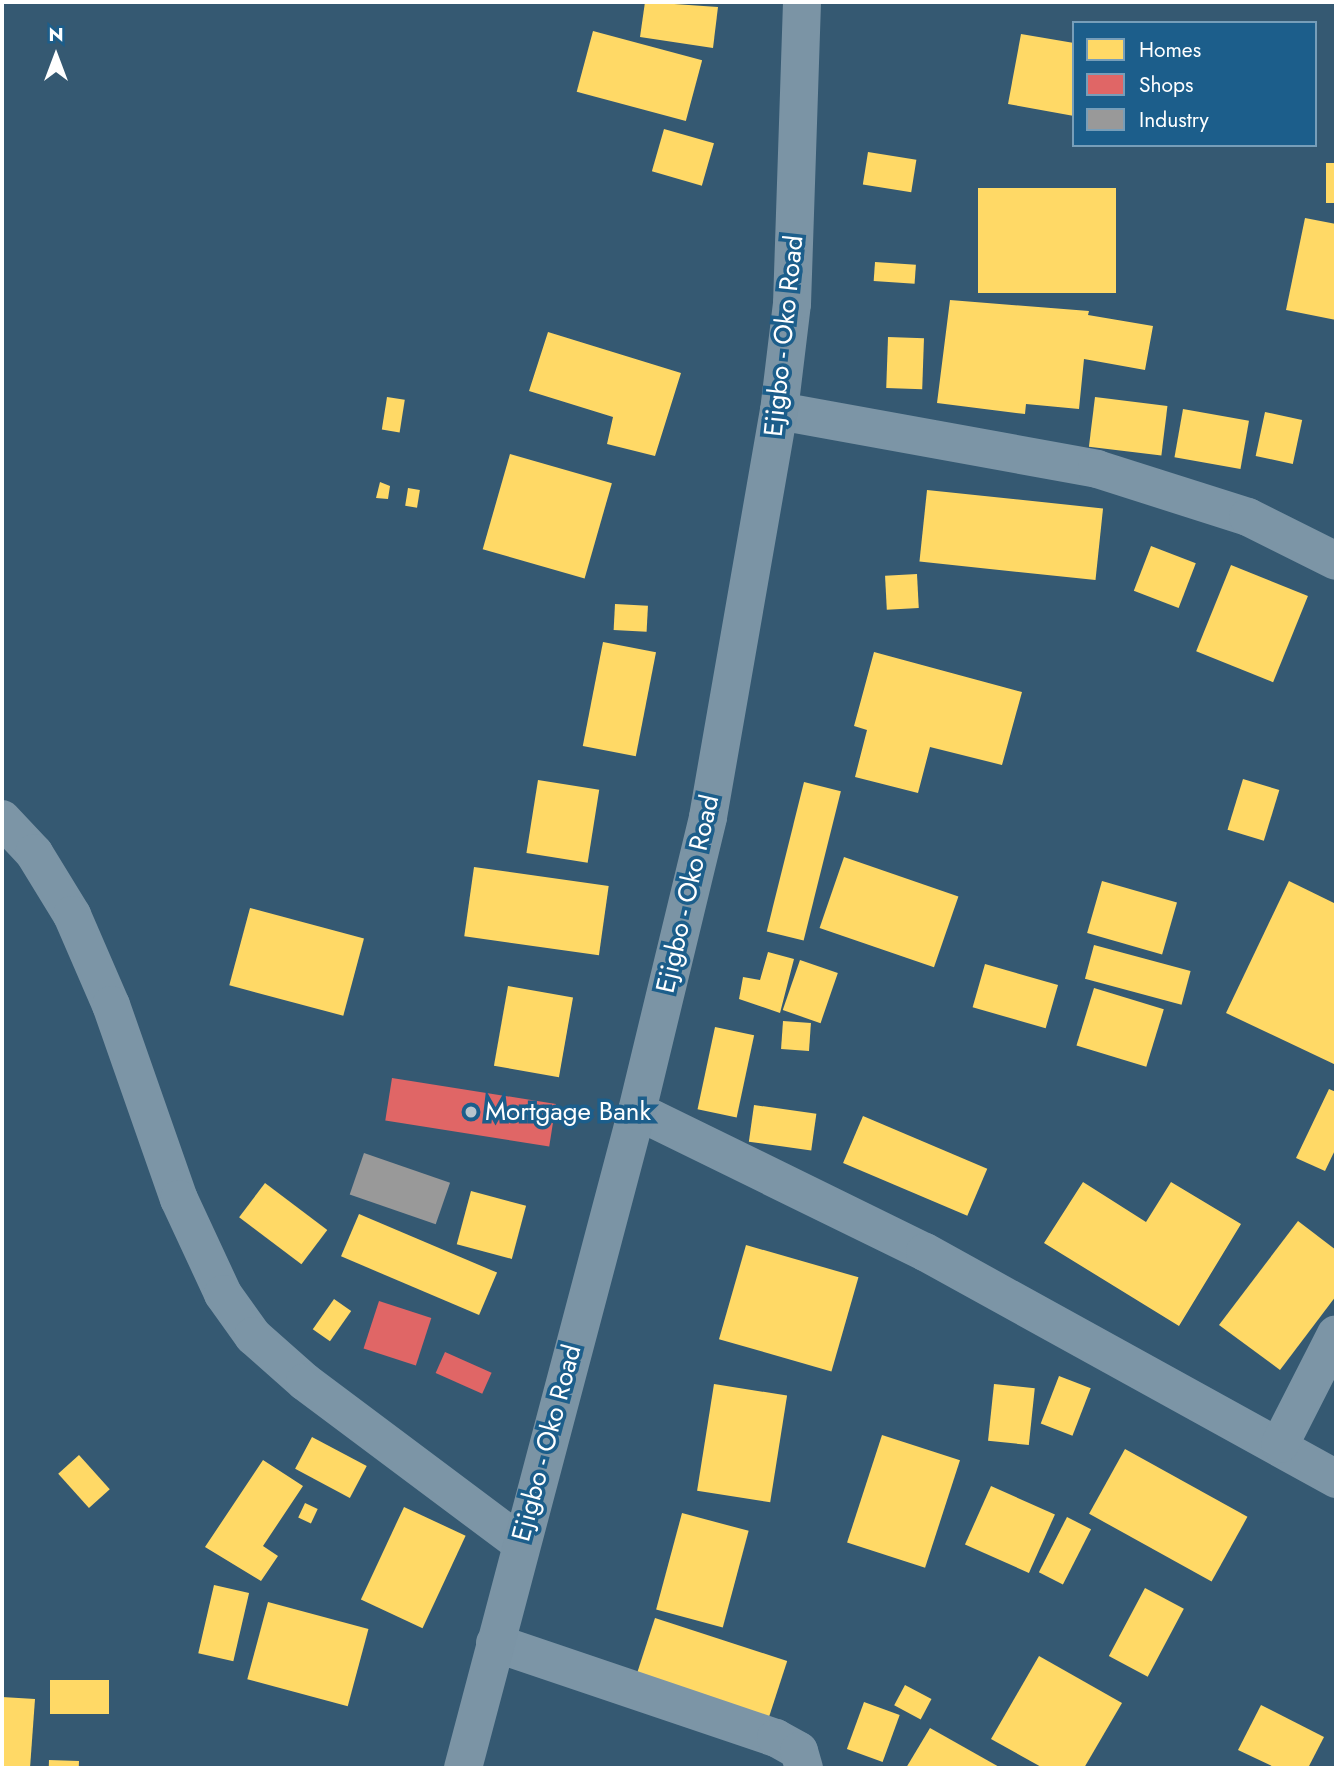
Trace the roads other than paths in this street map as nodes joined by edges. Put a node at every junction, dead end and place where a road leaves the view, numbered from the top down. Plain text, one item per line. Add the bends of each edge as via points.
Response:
1 (802, 2) edge
2 (779, 411) junction
3 (1336, 561) edge
4 (2, 819) edge
5 (637, 1111) junction
6 (1336, 1334) edge
7 (1280, 1444) junction
8 (1336, 1479) edge
9 (520, 1543) junction
10 (495, 1643) junction
11 (463, 1768) edge
12 (804, 1768) edge

1 - 2 main road, Ejigbo - Oko Road via 792,304
2 - 3 street via 1097,469 1248,517
2 - 5 main road, Ejigbo - Oko Road via 708,817
4 - 9 street via 34,853 72,915 111,1005 179,1199 223,1294 253,1336 305,1381
5 - 7 street via 925,1252
5 - 9 main road, Ejigbo - Oko Road
6 - 7 street
7 - 8 street
9 - 10 main road, Ejigbo - Oko Road
10 - 11 main road, Ejigbo - Oko Road
10 - 12 street via 776,1738 799,1751

